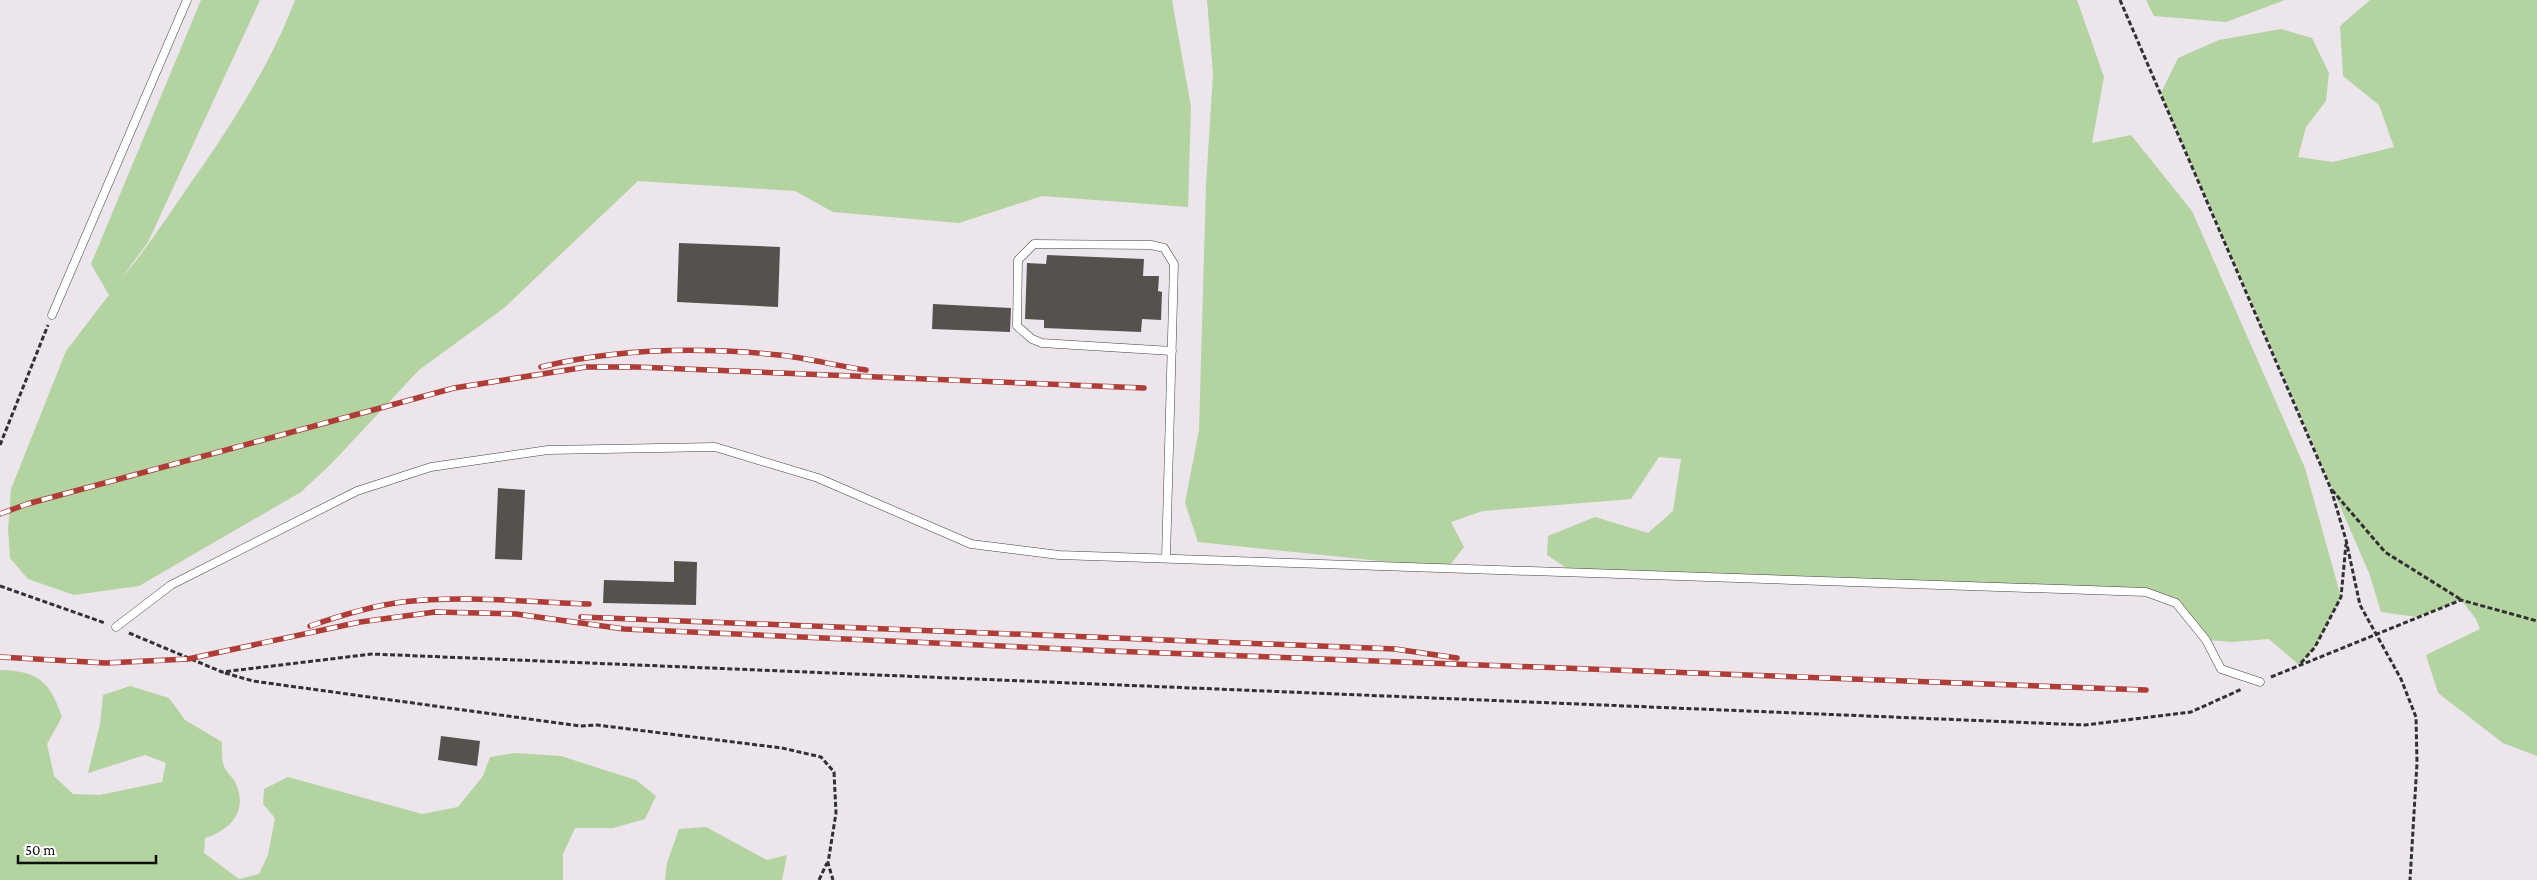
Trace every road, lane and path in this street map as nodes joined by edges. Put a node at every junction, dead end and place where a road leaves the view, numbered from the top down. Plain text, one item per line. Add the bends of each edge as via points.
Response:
1 (187, 0) edge
2 (2120, 0) edge
3 (52, 315) joint
4 (1172, 351) junction
5 (0, 445) edge
6 (2331, 488) junction
7 (2346, 540) junction
8 (1166, 558) junction
9 (0, 586) edge
10 (2461, 600) junction
11 (2537, 622) edge
12 (116, 627) junction
13 (2376, 633) junction
14 (2299, 664) junction
15 (222, 672) junction
16 (2260, 682) junction
17 (828, 863) junction
18 (818, 880) edge
19 (834, 880) edge
20 (2410, 880) edge

1 - 3 lane
2 - 6 path
3 - 5 path
4 - 4 lane via 1174,264 1164,248 1151,244 1034,244 1018,260 1017,326 1032,339 1042,343
4 - 8 lane
6 - 7 path
6 - 10 path via 2384,552
7 - 13 path via 2360,605
7 - 14 path via 2341,597 2314,647
8 - 12 lane via 1059,555 971,544 818,478 716,447 548,450 431,467 357,491 171,585
8 - 16 lane via 2146,592 2176,603 2206,640 2221,669
9 - 12 path
10 - 11 path
10 - 13 path
12 - 15 path
13 - 14 path
13 - 20 path via 2416,717 2417,763
14 - 16 path
15 - 16 path via 372,654 2085,725 2191,712
15 - 17 path via 262,682 580,726 597,725 782,748 821,757 834,772 836,813
17 - 18 path
17 - 19 path

